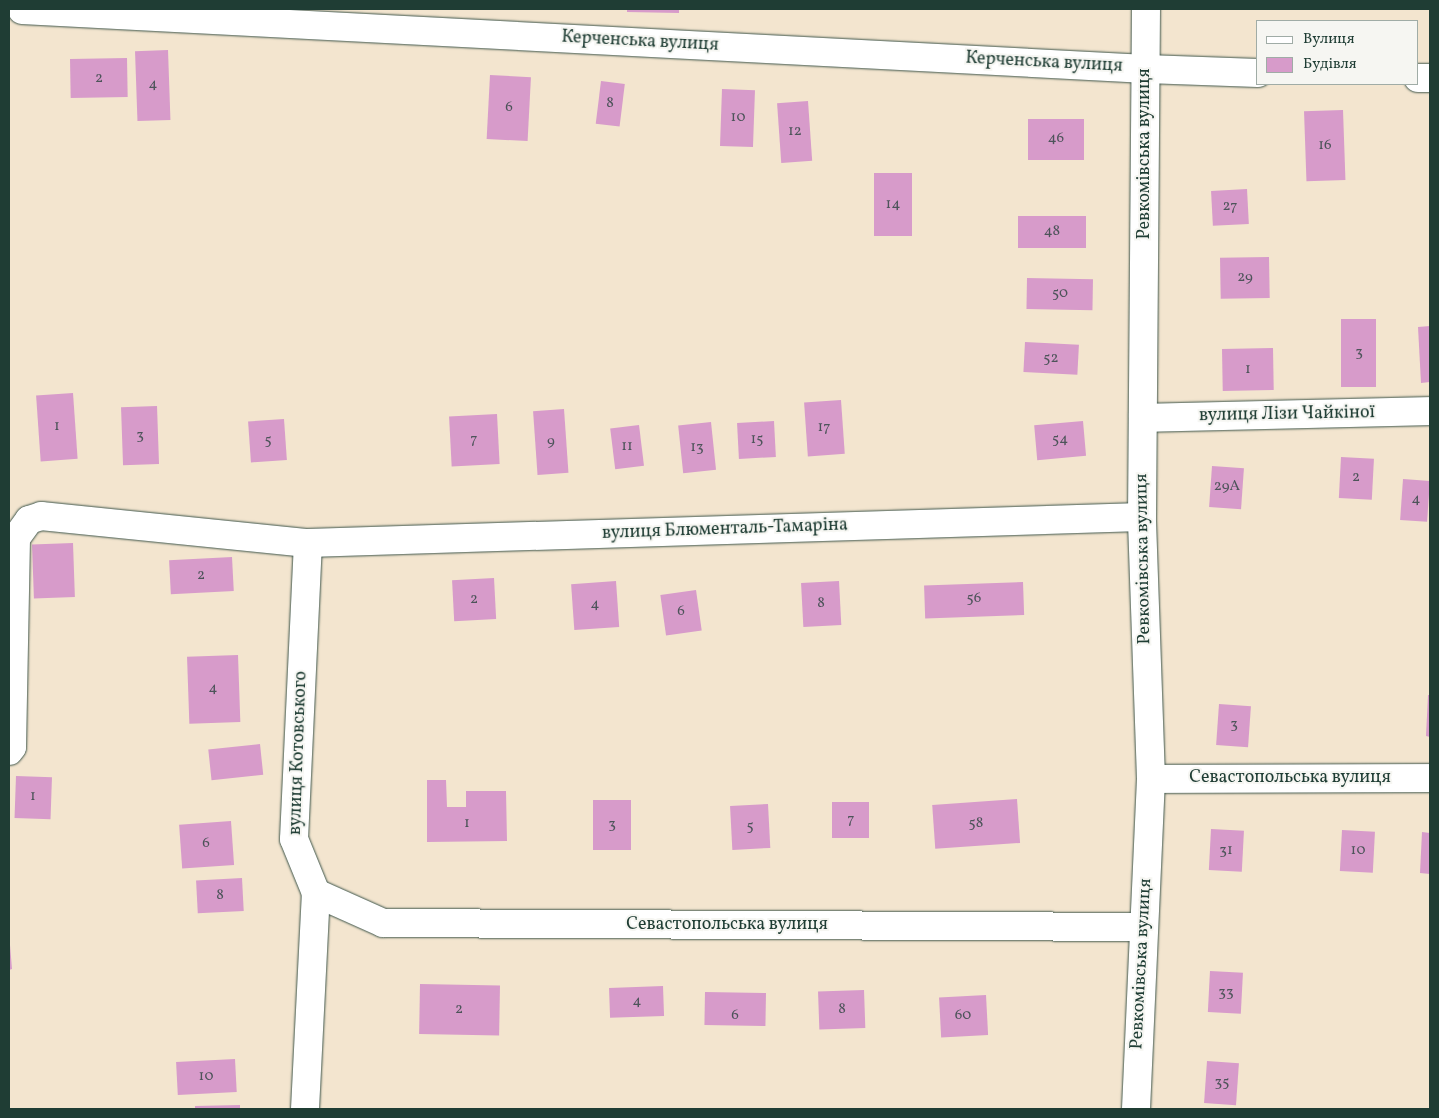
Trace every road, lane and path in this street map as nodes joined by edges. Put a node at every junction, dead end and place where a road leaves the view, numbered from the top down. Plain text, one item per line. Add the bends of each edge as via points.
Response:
1 (1146, 9) edge
2 (22, 10) dead end
3 (1146, 69) junction
4 (1256, 72) edge
5 (1430, 411) edge
6 (1143, 418) junction
7 (1142, 517) junction
8 (308, 543) junction
9 (9, 751) edge
10 (1430, 778) edge
11 (1151, 779) junction
12 (316, 893) junction
13 (1144, 928) junction
14 (305, 1109) edge
15 (1136, 1109) edge

1 - 3 street, Ревкомівська вулиця
2 - 3 street, Керченська вулиця
3 - 4 street, Керченська вулиця
3 - 6 street, Ревкомівська вулиця
5 - 6 street, вулиця Лізи Чайкіної
6 - 7 street, Ревкомівська вулиця
7 - 8 street, вулиця Блюменталь-Тамаріна
7 - 11 street, Ревкомівська вулиця
8 - 9 street, вулиця Блюменталь-Тамаріна via 41,516 29,520 16,538 12,747
8 - 12 street, вулиця Котовського via 294,839
10 - 11 street, Севастопольська вулиця
11 - 13 street, Ревкомівська вулиця
12 - 13 street, Севастопольська вулиця via 383,923
12 - 14 street, вулиця Котовського
13 - 15 street, Ревкомівська вулиця

